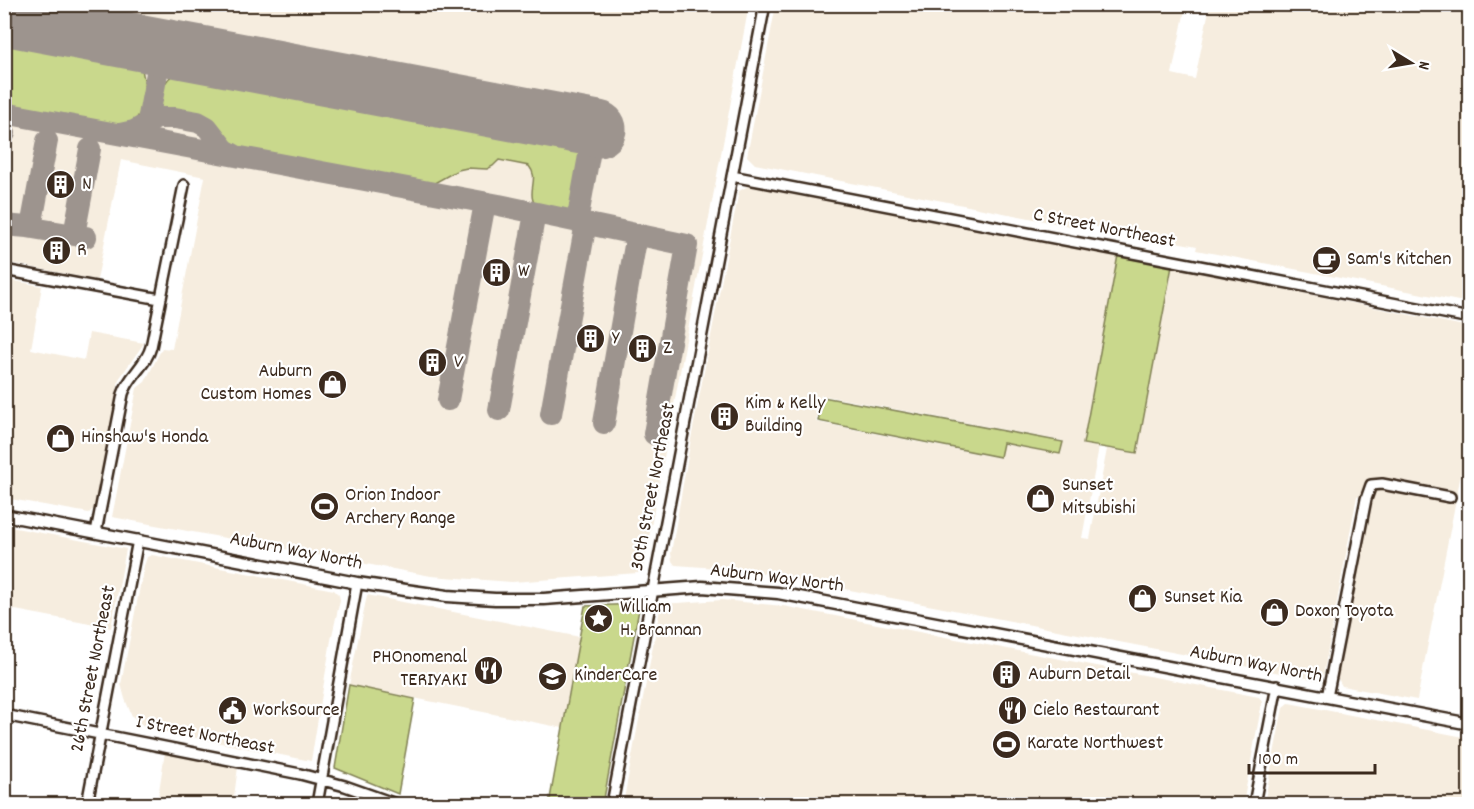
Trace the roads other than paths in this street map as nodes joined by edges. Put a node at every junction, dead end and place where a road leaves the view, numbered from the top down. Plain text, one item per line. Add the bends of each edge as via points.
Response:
1 (765, 4) edge
2 (732, 176) junction
3 (184, 185) dead end
4 (4, 270) edge
5 (160, 299) junction
6 (1470, 318) edge
7 (1450, 497) dead end
8 (4, 514) edge
9 (96, 532) junction
10 (138, 540) junction
11 (357, 583) junction
12 (652, 590) junction
13 (1277, 686) junction
14 (1327, 697) junction
15 (4, 715) edge
16 (1470, 724) edge
17 (100, 734) junction
18 (322, 779) junction
19 (87, 804) edge
20 (317, 804) edge
21 (396, 804) edge
22 (612, 804) edge
23 (1254, 804) edge

1 - 2 street, 30th Street Northeast
2 - 6 street, C Street Northeast
2 - 12 street, 30th Street Northeast
3 - 5 street
4 - 5 street
5 - 9 street via 149,356 131,376 123,394
7 - 14 street via 1371,485
8 - 9 main road, Auburn Way North
9 - 10 main road, Auburn Way North
10 - 11 main road, Auburn Way North
10 - 17 street, 26th Street Northeast
11 - 12 main road, Auburn Way North via 495,599
11 - 18 street
12 - 13 main road, Auburn Way North via 718,588 778,593
12 - 22 street, 30th Street Northeast
13 - 14 main road, Auburn Way North
13 - 23 street
14 - 16 main road, Auburn Way North
15 - 17 street, I Street Northeast
17 - 18 street, I Street Northeast
17 - 19 street, 26th Street Northeast
18 - 20 street
18 - 21 street, I Street Northeast

